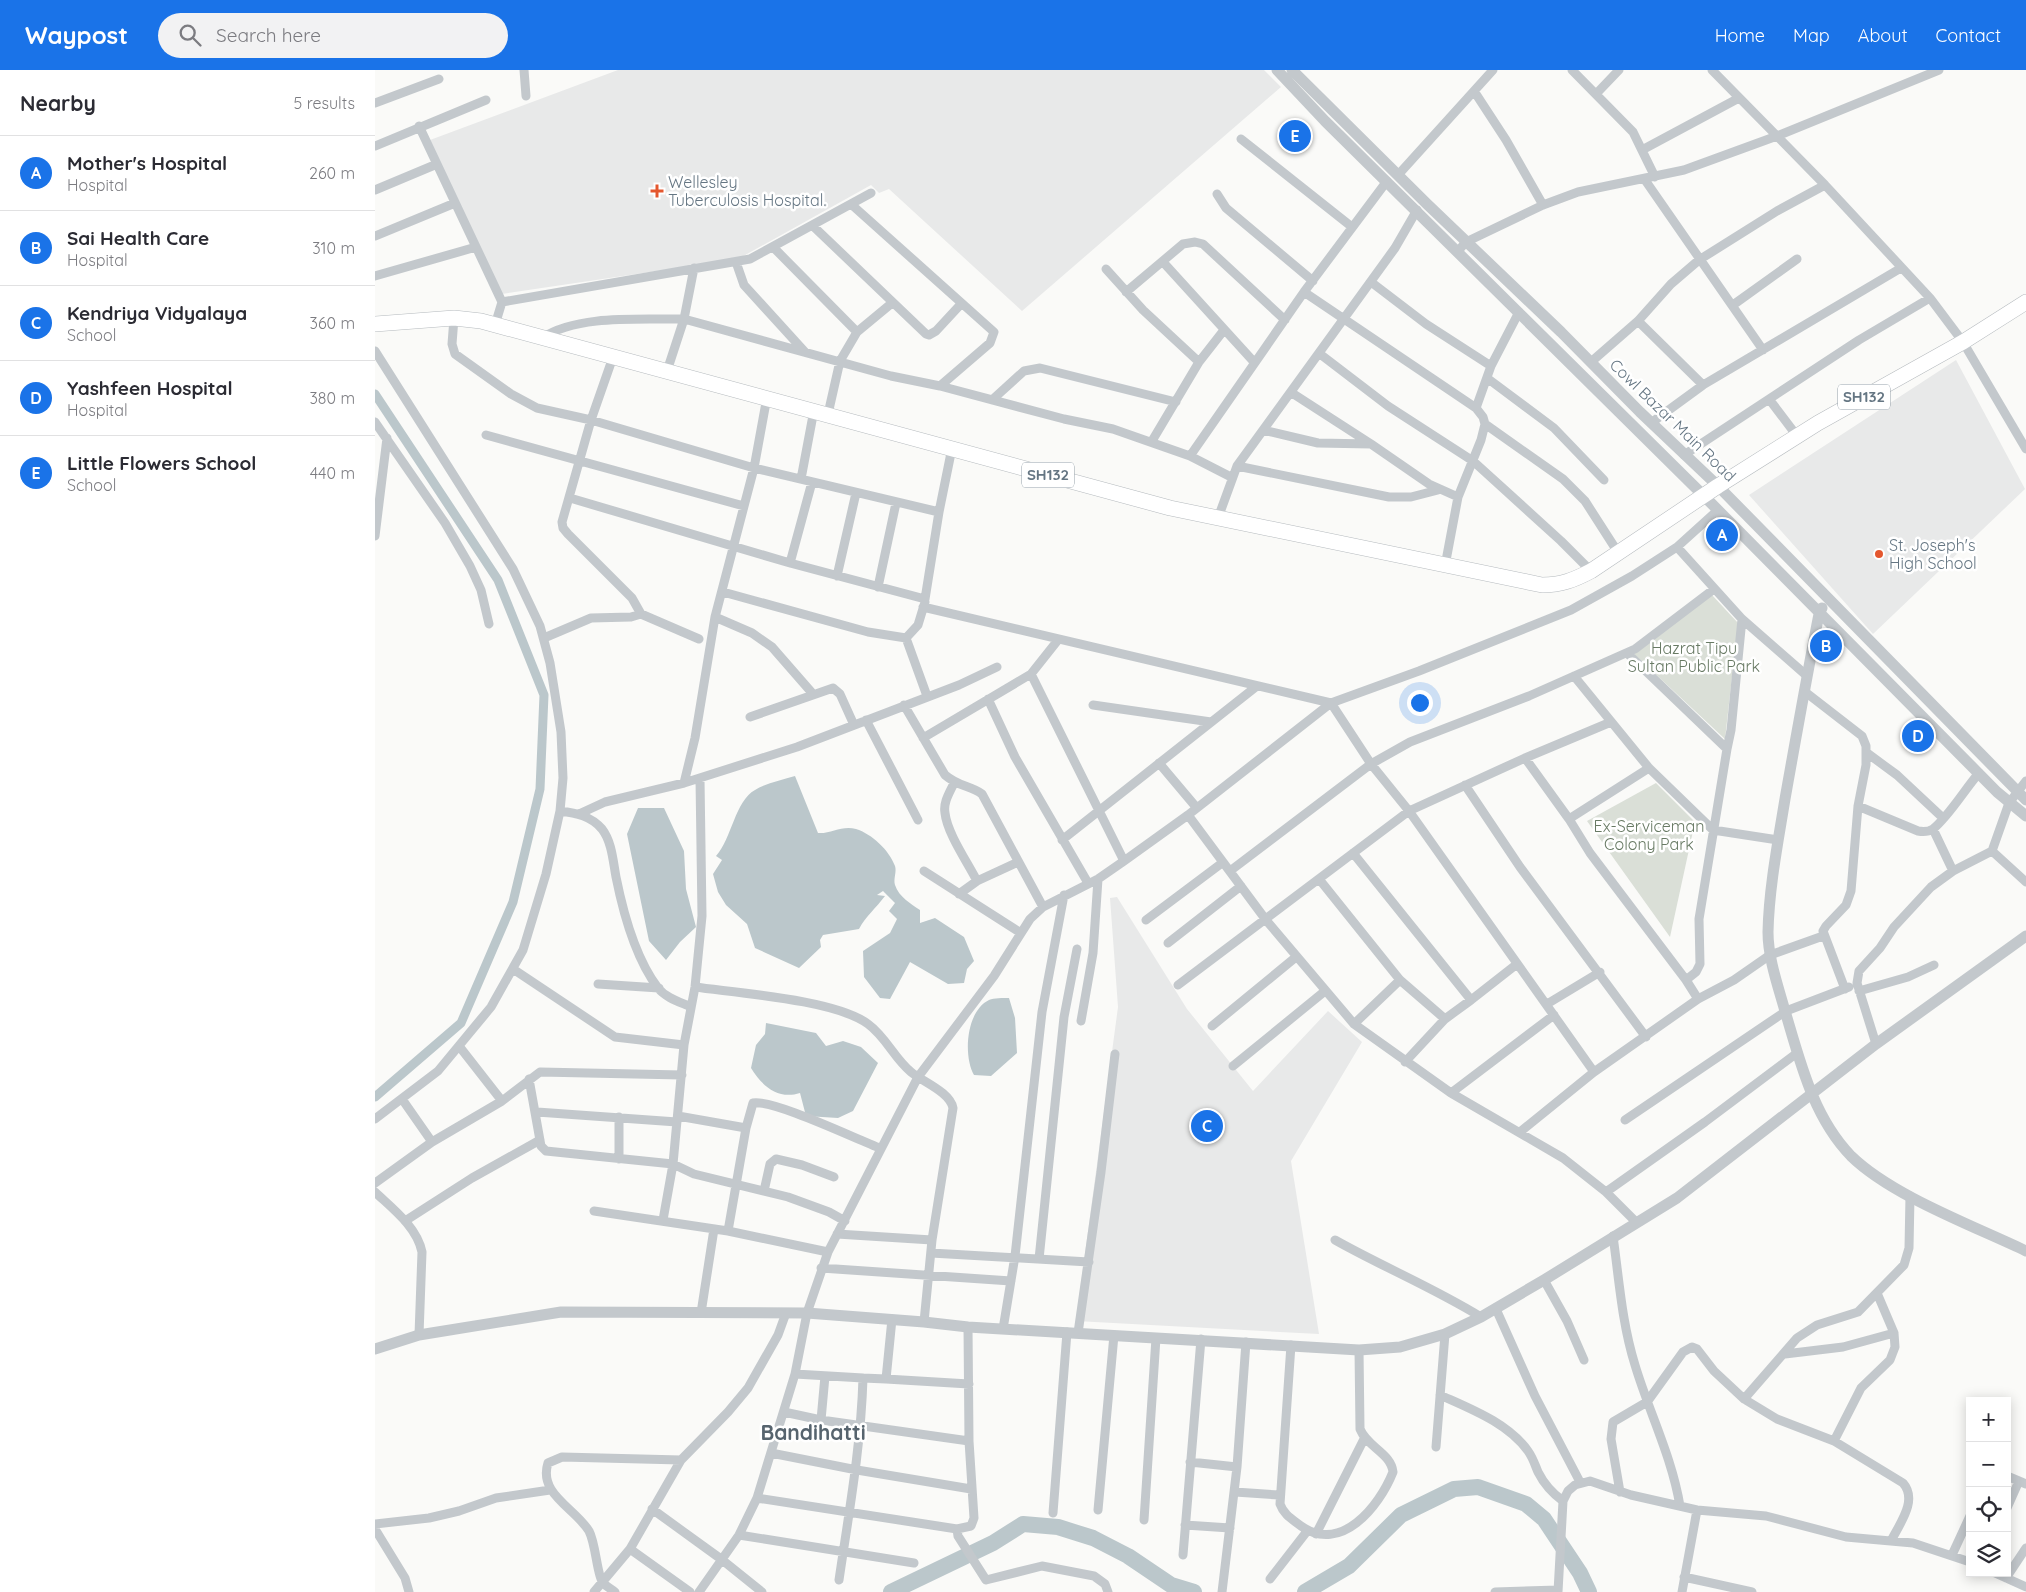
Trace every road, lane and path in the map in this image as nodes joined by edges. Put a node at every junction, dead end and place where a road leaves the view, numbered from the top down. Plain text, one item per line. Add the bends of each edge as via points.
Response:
1 (524, 70) edge
2 (1277, 70) edge
3 (1292, 70) edge
4 (1493, 70) edge
5 (1572, 70) edge
6 (1619, 70) edge
7 (1712, 70) edge
8 (1939, 70) edge
9 (439, 79) dead end
10 (1474, 91) junction
11 (1596, 94) junction
12 (526, 96) dead end
13 (1739, 98) junction
14 (486, 100) dead end
15 (375, 103) edge
16 (419, 126) junction
17 (1777, 136) junction
18 (1241, 138) dead end
19 (375, 146) edge
20 (1642, 150) junction
21 (437, 164) junction
22 (1398, 176) junction
23 (1655, 177) junction
24 (1645, 180) junction
25 (1387, 181) junction
26 (1825, 185) junction
27 (375, 190) edge
28 (871, 193) dead end
29 (1217, 194) dead end
30 (455, 203) junction
31 (852, 205) junction
32 (1543, 205) junction
33 (1417, 210) junction
34 (813, 226) junction
35 (1352, 227) junction
36 (375, 236) edge
37 (1466, 242) junction
38 (476, 247) junction
39 (774, 248) junction
40 (1458, 250) junction
41 (1797, 259) dead end
42 (1699, 260) junction
43 (736, 262) junction
44 (1163, 262) junction
45 (694, 268) junction
46 (1901, 268) junction
47 (1106, 269) dead end
48 (375, 276) edge
49 (1313, 281) junction
50 (1371, 282) junction
51 (1126, 292) junction
52 (1304, 292) junction
53 (1930, 298) junction
54 (502, 302) junction
55 (2026, 302) edge
56 (892, 303) junction
57 (961, 304) junction
58 (1733, 305) junction
59 (1519, 312) junction
60 (453, 318) junction
61 (684, 319) junction
62 (1285, 320) junction
63 (1344, 320) junction
64 (1638, 321) junction
65 (375, 324) edge
66 (495, 325) junction
67 (1224, 330) junction
68 (857, 332) junction
69 (542, 338) junction
70 (1963, 342) junction
71 (375, 350) edge
72 (1763, 350) junction
73 (805, 352) junction
74 (1320, 354) junction
75 (613, 357) junction
76 (840, 361) junction
77 (1199, 362) junction
78 (1254, 362) junction
79 (1591, 362) junction
80 (1491, 366) junction
81 (667, 371) junction
82 (1487, 378) junction
83 (1703, 385) junction
84 (940, 386) junction
85 (1292, 393) junction
86 (767, 398) junction
87 (1769, 399) junction
88 (992, 400) junction
89 (1176, 402) junction
90 (1476, 408) junction
91 (821, 412) junction
92 (591, 420) junction
93 (375, 422) edge
94 (1651, 423) junction
95 (1485, 424) junction
96 (1263, 430) junction
97 (486, 435) dead end
98 (1797, 436) junction
99 (387, 438) junction
100 (1152, 441) junction
101 (1371, 444) junction
102 (952, 448) junction
103 (2026, 449) edge
104 (1684, 455) junction
105 (1190, 456) junction
106 (579, 461) junction
107 (1473, 461) junction
108 (1237, 466) junction
109 (754, 468) junction
110 (1231, 477) junction
111 (801, 479) junction
112 (1604, 480) dead end
113 (812, 482) junction
114 (1718, 486) junction
115 (1437, 490) junction
116 (856, 493) junction
117 (1704, 496) junction
118 (1458, 497) junction
119 (570, 498) junction
120 (896, 503) junction
121 (744, 506) junction
122 (1718, 510) junction
123 (939, 512) junction
124 (1218, 518) junction
125 (375, 536) edge
126 (735, 546) junction
127 (1677, 547) junction
128 (1619, 554) junction
129 (791, 563) junction
130 (1445, 566) junction
131 (1591, 571) junction
132 (837, 576) junction
133 (878, 587) junction
134 (1714, 590) junction
135 (723, 592) junction
136 (1829, 599) junction
137 (924, 603) junction
138 (641, 614) junction
139 (1819, 614) junction
140 (715, 617) junction
141 (1742, 620) junction
142 (489, 624) dead end
143 (544, 638) junction
144 (906, 638) junction
145 (699, 639) dead end
146 (1058, 640) junction
147 (1627, 653) junction
148 (997, 667) dead end
149 (1031, 674) junction
150 (1807, 675) junction
151 (1574, 676) junction
152 (1257, 686) junction
153 (1804, 692) junction
154 (813, 694) junction
155 (927, 696) junction
156 (988, 699) junction
157 (1331, 703) junction
158 (904, 705) junction
159 (1093, 705) dead end
160 (750, 717) dead end
161 (866, 720) junction
162 (1211, 722) junction
163 (1611, 722) junction
164 (854, 725) junction
165 (923, 738) junction
166 (1727, 749) junction
167 (1867, 753) junction
168 (1525, 758) junction
169 (1159, 763) junction
170 (1371, 764) junction
171 (1649, 768) junction
172 (1979, 773) junction
173 (700, 779) junction
174 (2026, 781) edge
175 (955, 783) junction
176 (685, 784) junction
177 (1465, 785) junction
178 (2022, 796) edge
179 (2009, 803) junction
180 (1858, 806) junction
181 (1196, 807) junction
182 (561, 811) junction
183 (1098, 812) junction
184 (1409, 812) junction
185 (579, 814) junction
186 (1188, 815) junction
187 (2026, 816) edge
188 (1569, 818) junction
189 (1943, 818) junction
190 (918, 820) dead end
191 (1933, 829) junction
192 (1713, 830) junction
193 (1062, 840) junction
194 (1778, 840) junction
195 (1992, 852) junction
196 (1353, 853) junction
197 (1125, 861) junction
198 (1018, 862) junction
199 (1222, 863) junction
200 (924, 871) dead end
201 (1230, 871) junction
202 (1953, 871) junction
203 (1098, 879) junction
204 (1319, 879) junction
205 (977, 881) junction
206 (2026, 882) edge
207 (1088, 884) junction
208 (1241, 886) junction
209 (959, 894) junction
210 (1064, 895) junction
211 (1043, 907) junction
212 (1146, 920) dead end
213 (1266, 920) junction
214 (1021, 933) junction
215 (1823, 936) junction
216 (2026, 936) edge
217 (1168, 943) dead end
218 (1077, 949) dead end
219 (1771, 954) junction
220 (1296, 957) junction
221 (1517, 964) junction
222 (1934, 965) dead end
223 (513, 968) junction
224 (1600, 972) junction
225 (1400, 980) junction
226 (1686, 980) junction
227 (598, 984) dead end
228 (1178, 985) dead end
229 (695, 987) junction
230 (1858, 987) junction
231 (659, 988) junction
232 (1845, 989) junction
233 (1325, 991) junction
234 (1471, 1000) junction
235 (1698, 1000) junction
236 (1547, 1004) junction
237 (691, 1007) junction
238 (1786, 1011) junction
239 (1554, 1015) junction
240 (1445, 1019) junction
241 (1081, 1021) dead end
242 (1354, 1024) junction
243 (1212, 1026) dead end
244 (1646, 1037) junction
245 (1876, 1044) junction
246 (684, 1045) junction
247 (459, 1046) junction
248 (1797, 1053) junction
249 (1115, 1054) dead end
250 (1405, 1062) junction
251 (1233, 1066) dead end
252 (1594, 1072) junction
253 (682, 1075) junction
254 (918, 1077) junction
255 (529, 1079) junction
256 (1451, 1093) junction
257 (1812, 1095) junction
258 (402, 1099) junction
259 (502, 1101) junction
260 (537, 1112) junction
261 (619, 1117) junction
262 (375, 1119) edge
263 (678, 1119) junction
264 (1625, 1120) dead end
265 (746, 1128) junction
266 (1520, 1132) junction
267 (540, 1140) junction
268 (432, 1142) junction
269 (879, 1148) junction
270 (619, 1159) junction
271 (673, 1164) junction
272 (834, 1177) dead end
273 (375, 1183) edge
274 (735, 1185) junction
275 (764, 1191) junction
276 (375, 1192) edge
277 (1606, 1192) junction
278 (1910, 1196) junction
279 (594, 1211) dead end
280 (663, 1220) junction
281 (405, 1221) junction
282 (845, 1221) junction
283 (1637, 1222) junction
284 (714, 1229) junction
285 (728, 1231) junction
286 (837, 1234) junction
287 (1613, 1236) junction
288 (932, 1240) junction
289 (1335, 1240) dead end
290 (2026, 1251) edge
291 (828, 1252) junction
292 (931, 1253) junction
293 (1015, 1256) junction
294 (1039, 1259) junction
295 (1089, 1262) junction
296 (821, 1268) junction
297 (929, 1276) junction
298 (1544, 1280) junction
299 (1011, 1281) junction
300 (1877, 1293) junction
301 (1496, 1309) junction
302 (701, 1313) junction
303 (786, 1313) junction
304 (807, 1313) junction
305 (1481, 1317) junction
306 (892, 1319) junction
307 (924, 1322) junction
308 (969, 1328) junction
309 (1003, 1329) junction
310 (1072, 1333) junction
311 (1894, 1333) junction
312 (1445, 1334) junction
313 (419, 1335) junction
314 (1114, 1335) junction
315 (1156, 1338) junction
316 (1201, 1339) junction
317 (1246, 1342) junction
318 (1291, 1345) junction
319 (375, 1349) edge
320 (1359, 1350) junction
321 (1785, 1354) junction
322 (1584, 1360) dead end
323 (795, 1374) junction
324 (825, 1376) junction
325 (863, 1378) junction
326 (886, 1378) junction
327 (969, 1384) junction
328 (1440, 1396) junction
329 (1744, 1399) junction
330 (1647, 1402) junction
331 (784, 1412) junction
332 (821, 1420) junction
333 (861, 1426) junction
334 (1364, 1440) junction
335 (969, 1441) junction
336 (1834, 1441) junction
337 (1436, 1447) dead end
338 (771, 1453) junction
339 (681, 1460) junction
340 (1190, 1462) junction
341 (1237, 1467) junction
342 (857, 1470) junction
343 (2011, 1478) edge
344 (1580, 1482) junction
345 (2023, 1483) edge
346 (971, 1489) junction
347 (550, 1490) junction
348 (1235, 1492) junction
349 (1620, 1492) junction
350 (1279, 1495) junction
351 (757, 1498) junction
352 (1563, 1502) junction
353 (2011, 1502) edge
354 (1680, 1506) junction
355 (652, 1509) junction
356 (1099, 1510) dead end
357 (1697, 1510) junction
358 (1053, 1512) dead end
359 (850, 1514) junction
360 (1144, 1520) dead end
361 (375, 1524) edge
362 (1185, 1525) junction
363 (1966, 1525) edge
364 (1230, 1528) junction
365 (375, 1529) edge
366 (1312, 1532) junction
367 (957, 1533) junction
368 (739, 1535) junction
369 (1891, 1541) junction
370 (2026, 1548) edge
371 (629, 1550) junction
372 (843, 1551) junction
373 (1183, 1555) dead end
374 (1952, 1555) junction
375 (721, 1559) junction
376 (1966, 1560) edge
377 (914, 1563) dead end
378 (1684, 1577) junction
379 (2006, 1578) joint
380 (1270, 1579) dead end
381 (839, 1580) dead end
382 (601, 1582) junction
383 (1223, 1587) edge
384 (2026, 1587) edge
385 (1558, 1591) edge
386 (409, 1592) edge
387 (593, 1592) edge
388 (615, 1592) edge
389 (690, 1592) edge
390 (699, 1592) edge
391 (762, 1592) edge
392 (1109, 1592) edge
393 (1495, 1592) edge
394 (1682, 1592) edge
395 (1752, 1592) edge

1 - 12 street
2 - 25 street, Cowl Bazar Main Road
3 - 22 street, Cowl Bazar Main Road
4 - 10 street
5 - 11 street
6 - 11 street
7 - 13 street
8 - 17 street
9 - 15 street
10 - 22 street
10 - 32 street
11 - 20 street via 1633,132
13 - 17 street
13 - 20 street
14 - 16 street
16 - 19 street
16 - 21 street
17 - 23 street
17 - 26 street
18 - 35 street
20 - 23 street
21 - 27 street
21 - 30 street
22 - 37 street, Cowl Bazar Main Road
23 - 24 street
24 - 32 street via 1578,192
24 - 42 street
25 - 33 street, Cowl Bazar Main Road
25 - 35 street
26 - 42 street
26 - 46 street
28 - 31 street
29 - 49 street via 1226,208
30 - 36 street
30 - 38 street
31 - 34 street
31 - 57 street
32 - 37 street
33 - 40 street, Cowl Bazar Main Road
33 - 50 street
34 - 39 street
34 - 56 street
35 - 49 street
37 - 40 street
37 - 79 street, Cowl Bazar Main Road
38 - 48 street
38 - 54 street
39 - 43 street
39 - 68 street
40 - 59 street, Cowl Bazar Main Road
41 - 58 street
42 - 58 street
42 - 64 street via 1671,284
43 - 45 street
43 - 73 street via 744,284
44 - 51 street
44 - 62 street via 1183,244 1203,244
44 - 67 street
45 - 54 street
45 - 61 street
46 - 53 street
46 - 72 street
47 - 51 street
49 - 52 street
50 - 63 street
50 - 80 street via 1426,324
51 - 77 street
52 - 62 street
52 - 63 street
53 - 70 street
53 - 87 street
54 - 66 street
55 - 70 main road, SH132
56 - 57 street via 929,335
56 - 68 street
57 - 84 street via 991,327 993,338
58 - 72 street
59 - 80 street
59 - 117 street, Cowl Bazar Main Road
60 - 65 main road, SH132
60 - 66 main road, SH132
60 - 92 street via 452,344 455,354 465,363 537,408
61 - 69 street via 591,323 555,329
61 - 73 street
61 - 81 street
62 - 78 street
63 - 74 street
63 - 90 street
64 - 79 street
64 - 83 street
66 - 69 main road, SH132
67 - 77 street
67 - 78 street
68 - 76 street
69 - 75 main road, SH132
70 - 98 main road, SH132
70 - 103 street
71 - 143 street via 513,569
72 - 83 street
73 - 76 street
74 - 85 street
74 - 107 street via 1388,406
75 - 81 main road, SH132
75 - 92 street
76 - 84 street
76 - 91 street
77 - 89 street
78 - 105 street
79 - 94 street, Cowl Bazar Main Road
80 - 82 street
81 - 86 main road, SH132
82 - 90 street
82 - 112 street via 1554,428
83 - 94 street
84 - 88 street
85 - 96 street
85 - 101 street
86 - 91 main road, SH132
86 - 109 street
87 - 98 street
87 - 104 street
88 - 89 street via 1024,371 1040,368
88 - 100 street
89 - 100 street
90 - 95 street
91 - 102 main road, SH132
91 - 111 street
92 - 106 street
92 - 109 street
93 - 99 street
94 - 104 street, Cowl Bazar Main Road
95 - 107 street
95 - 128 street via 1563,479 1585,500
96 - 101 street via 1318,443
96 - 108 street
97 - 106 street
98 - 114 main road, SH132
99 - 125 street
99 - 142 street via 470,566 481,590
100 - 105 street
101 - 115 street
102 - 123 street
102 - 124 main road, SH132 via 1170,508
104 - 114 street, Cowl Bazar Main Road
105 - 110 street
106 - 119 street
106 - 121 street
107 - 118 street
107 - 131 street
108 - 110 street
108 - 115 street via 1389,497 1411,497
109 - 111 street
109 - 121 street
110 - 124 street
111 - 113 street
113 - 116 street
113 - 129 street
114 - 117 main road, SH132
114 - 136 street, Cowl Bazar Main Road
115 - 118 street
116 - 120 street
116 - 132 street
117 - 122 street, Cowl Bazar Main Road
117 - 128 main road, SH132
118 - 130 street
119 - 126 street
119 - 138 street via 563,528 632,598
120 - 123 street
120 - 133 street
121 - 126 street
122 - 127 street
122 - 139 street, Cowl Bazar Main Road
123 - 137 street
124 - 130 main road, SH132
126 - 129 street
126 - 135 street
127 - 134 street
127 - 157 street via 1632,576 1556,617
128 - 131 main road, SH132
129 - 132 street
130 - 131 main road, SH132 via 1542,585 1569,582
132 - 133 street
133 - 137 street
134 - 141 street
134 - 147 street
135 - 140 street
135 - 144 street via 868,632
136 - 139 street
136 - 178 street, Cowl Bazar Main Road
137 - 144 street via 918,625
137 - 146 street
138 - 143 street via 591,618
138 - 145 street
139 - 150 street
139 - 172 street, Cowl Bazar Main Road
140 - 154 street via 752,633 771,646
140 - 176 street
141 - 150 street
141 - 166 street
143 - 182 street via 561,732
144 - 155 street
146 - 149 street
146 - 152 street
147 - 151 street
147 - 166 street
148 - 155 street
149 - 156 street
149 - 183 street
150 - 153 street
151 - 163 street
151 - 170 street via 1410,742
152 - 157 street
152 - 162 street
153 - 167 street via 1862,736
153 - 194 street
154 - 160 street
154 - 164 street via 829,688 837,690
155 - 158 street
156 - 165 street
156 - 193 street via 1015,757
157 - 170 street
157 - 181 street
158 - 161 street
158 - 165 street
159 - 162 street
161 - 164 street
161 - 190 street
162 - 169 street
163 - 168 street
163 - 171 street
164 - 173 street
165 - 175 street via 945,775
166 - 192 street
167 - 180 street
167 - 189 street via 1897,775
168 - 177 street
168 - 188 street
169 - 181 street
169 - 183 street
170 - 184 street
170 - 201 street
171 - 188 street
171 - 192 street
172 - 179 street, Cowl Bazar Main Road
172 - 189 street
173 - 176 street
173 - 229 street via 702,916
174 - 178 street
175 - 198 street via 982,794
175 - 205 street via 946,801 945,813
176 - 185 street via 605,802
177 - 184 street
177 - 224 street via 1521,867
178 - 179 street
179 - 187 street, Cowl Bazar Main Road
179 - 195 street
180 - 191 street via 1918,831
180 - 215 street via 1851,891 1845,905 1825,926
181 - 186 street
182 - 185 street
182 - 223 street via 533,921
183 - 193 street
183 - 197 street
184 - 196 street
184 - 221 street
185 - 231 street via 601,829 609,843 624,911 637,948
186 - 197 street
186 - 199 street
188 - 226 street via 1590,853
189 - 191 street
191 - 202 street
192 - 194 street
192 - 226 street via 1699,919 1700,964
193 - 207 street
194 - 219 street via 1768,934
195 - 202 street
195 - 206 street
196 - 204 street
196 - 234 street
197 - 203 street
198 - 205 street
198 - 211 street
199 - 201 street
199 - 212 street
200 - 209 street
201 - 208 street
202 - 230 street via 1931,887 1894,927 1875,955 1859,971
203 - 207 street
203 - 241 street via 1093,953
204 - 213 street
204 - 225 street
205 - 209 street
207 - 210 street
208 - 213 street
208 - 217 street
209 - 214 street
210 - 211 street
210 - 293 street via 1042,1012
211 - 214 street
213 - 220 street
213 - 228 street
214 - 254 street via 994,976
215 - 219 street
215 - 232 street
216 - 245 street
218 - 294 street via 1064,1017
219 - 235 street
219 - 238 street
220 - 233 street
220 - 243 street
221 - 234 street
221 - 236 street
222 - 230 street via 1908,977
223 - 246 street via 615,1037
223 - 247 street via 491,1007
224 - 236 street
224 - 244 street
225 - 240 street
225 - 242 street
226 - 235 street
227 - 231 street
229 - 237 street
229 - 254 street via 822,1006 853,1015 881,1036 903,1066
230 - 232 street
230 - 245 street
231 - 237 street
232 - 238 street
233 - 242 street
233 - 251 street
234 - 240 street
235 - 244 street
236 - 239 street
237 - 246 street
238 - 248 street
238 - 264 street
239 - 252 street
239 - 256 street
240 - 250 street
242 - 250 street
244 - 252 street
245 - 257 street
246 - 253 street
247 - 258 street via 438,1070
247 - 259 street
248 - 257 street
248 - 277 street
249 - 295 street
250 - 256 street
252 - 266 street
253 - 255 street via 548,1071
253 - 263 street
254 - 269 street
254 - 288 street via 950,1099 953,1108
255 - 259 street
255 - 260 street
256 - 266 street
257 - 278 street via 1839,1143 1852,1157 1874,1175
257 - 283 street via 1677,1198
258 - 262 street
258 - 268 street
259 - 268 street
260 - 261 street
260 - 267 street
261 - 263 street
261 - 270 street
263 - 265 street
263 - 271 street
265 - 269 street via 753,1103 759,1102
265 - 274 street
266 - 277 street via 1563,1158
267 - 270 street via 546,1151
267 - 281 street
268 - 273 street
269 - 282 street
270 - 271 street
271 - 274 street
271 - 280 street
272 - 275 street via 776,1159 770,1164
274 - 275 street
274 - 285 street
275 - 282 street via 805,1203
276 - 281 street
277 - 283 street
278 - 290 street
278 - 300 street via 1907,1259
279 - 280 street
280 - 284 street
281 - 313 street via 417,1235 423,1252
282 - 286 street
283 - 287 street
284 - 285 street
284 - 302 street
285 - 291 street
286 - 288 street
286 - 291 street
287 - 298 street
287 - 330 street via 1634,1363
288 - 292 street
289 - 305 street
291 - 296 street
292 - 293 street
292 - 297 street
293 - 294 street
293 - 299 street
294 - 295 street
295 - 310 street
296 - 297 street
296 - 304 street
297 - 299 street
297 - 307 street
298 - 301 street
298 - 322 street via 1567,1320
299 - 309 street
300 - 311 street
300 - 321 street via 1858,1312 1805,1332
301 - 305 street
301 - 344 street via 1535,1396
302 - 303 street
302 - 313 street via 561,1312
303 - 304 street
303 - 339 street via 778,1335 748,1388
304 - 306 street
304 - 323 street
305 - 312 street
306 - 307 street
306 - 326 street
307 - 308 street
308 - 309 street
308 - 327 street
309 - 310 street
310 - 314 street
310 - 358 street
311 - 321 street via 1843,1347
311 - 336 street via 1893,1355 1861,1388
312 - 320 street via 1400,1347
312 - 328 street
313 - 319 street
314 - 315 street
314 - 356 street
315 - 316 street
315 - 360 street
316 - 317 street
316 - 340 street
317 - 318 street
317 - 341 street
318 - 320 street
318 - 350 street
320 - 334 street via 1359,1422
321 - 329 street
323 - 324 street
323 - 331 street
324 - 325 street
324 - 332 street
325 - 326 street
325 - 333 street
326 - 327 street
327 - 335 street
328 - 337 street
328 - 352 street via 1477,1412 1518,1440 1533,1458 1549,1490
329 - 330 street via 1692,1347 1683,1352
329 - 336 street via 1777,1419
330 - 349 street via 1621,1416 1611,1426
330 - 354 street via 1663,1441
331 - 332 street
331 - 338 street
332 - 333 street
333 - 335 street
333 - 342 street
334 - 366 street
334 - 366 street via 1390,1460 1391,1477 1362,1521 1348,1530 1331,1534
335 - 346 street
336 - 369 street via 1909,1489 1909,1507
338 - 342 street
338 - 351 street
339 - 347 street via 562,1457 548,1463 546,1479
339 - 355 street
340 - 341 street
340 - 362 street
341 - 348 street
342 - 346 street
342 - 359 street
343 - 345 street
344 - 349 street via 1590,1481
344 - 352 street via 1567,1491
345 - 353 street
346 - 367 street via 974,1522
347 - 361 street via 496,1498 429,1518
347 - 382 street via 590,1534
348 - 350 street
348 - 364 street
349 - 354 street
350 - 366 street via 1283,1512
351 - 359 street
351 - 368 street
352 - 385 street
354 - 357 street
355 - 371 street
355 - 375 street
357 - 369 street via 1766,1516 1846,1536
357 - 378 street
359 - 367 street
359 - 372 street
362 - 364 street
362 - 373 street
363 - 374 street
364 - 383 street
365 - 386 street via 405,1578
366 - 380 street
367 - 392 street via 989,1581 1042,1566 1094,1576 1105,1584
368 - 372 street
368 - 375 street
369 - 374 street via 1913,1543
370 - 379 street
371 - 382 street
371 - 389 street
372 - 377 street
372 - 381 street
374 - 376 street
375 - 390 street
375 - 391 street
378 - 394 street
378 - 395 street
379 - 384 street
382 - 387 street
382 - 388 street
385 - 393 street

